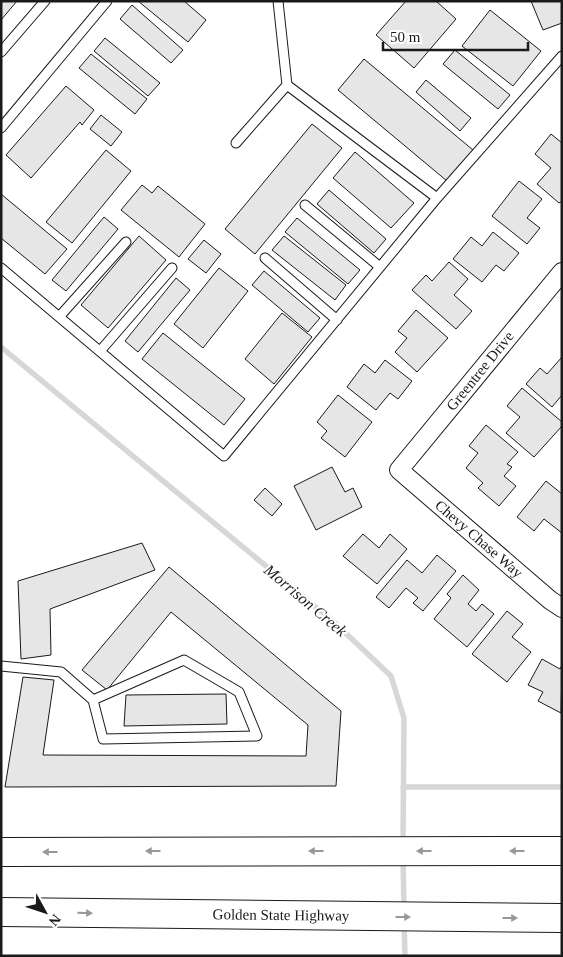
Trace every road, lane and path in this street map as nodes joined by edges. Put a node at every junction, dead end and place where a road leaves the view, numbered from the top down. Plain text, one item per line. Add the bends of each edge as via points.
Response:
1 (45, 1) edge
2 (107, 1) edge
3 (278, 1) edge
4 (1, 52) edge
5 (562, 56) edge
6 (287, 85) junction
7 (1, 128) edge
8 (236, 143) dead end
9 (437, 198) junction
10 (305, 205) dead end
11 (126, 242) dead end
12 (265, 258) dead end
13 (380, 267) junction
14 (1, 268) edge
15 (172, 268) dead end
16 (562, 272) edge
17 (59, 317) junction
18 (337, 320) junction
19 (101, 350) junction
20 (399, 470) joint
21 (562, 608) edge
22 (1, 666) edge
23 (93, 700) junction
24 (1, 852) edge
25 (562, 852) edge
26 (1, 912) edge
27 (562, 918) edge

1 - 4 lane
2 - 7 lane
3 - 6 lane
5 - 9 lane
6 - 8 lane
6 - 9 lane
9 - 13 lane
10 - 13 lane
11 - 17 lane
12 - 18 lane
13 - 18 lane
14 - 17 lane
15 - 19 lane
16 - 20 street, Greentree Drive
17 - 19 lane
18 - 19 lane via 224,456
20 - 21 street, Chevy Chase Way
22 - 23 lane via 61,672
23 - 23 lane via 103,739 257,736 239,692 184,660
25 -> 24 highway
26 -> 27 highway, Golden State Highway

